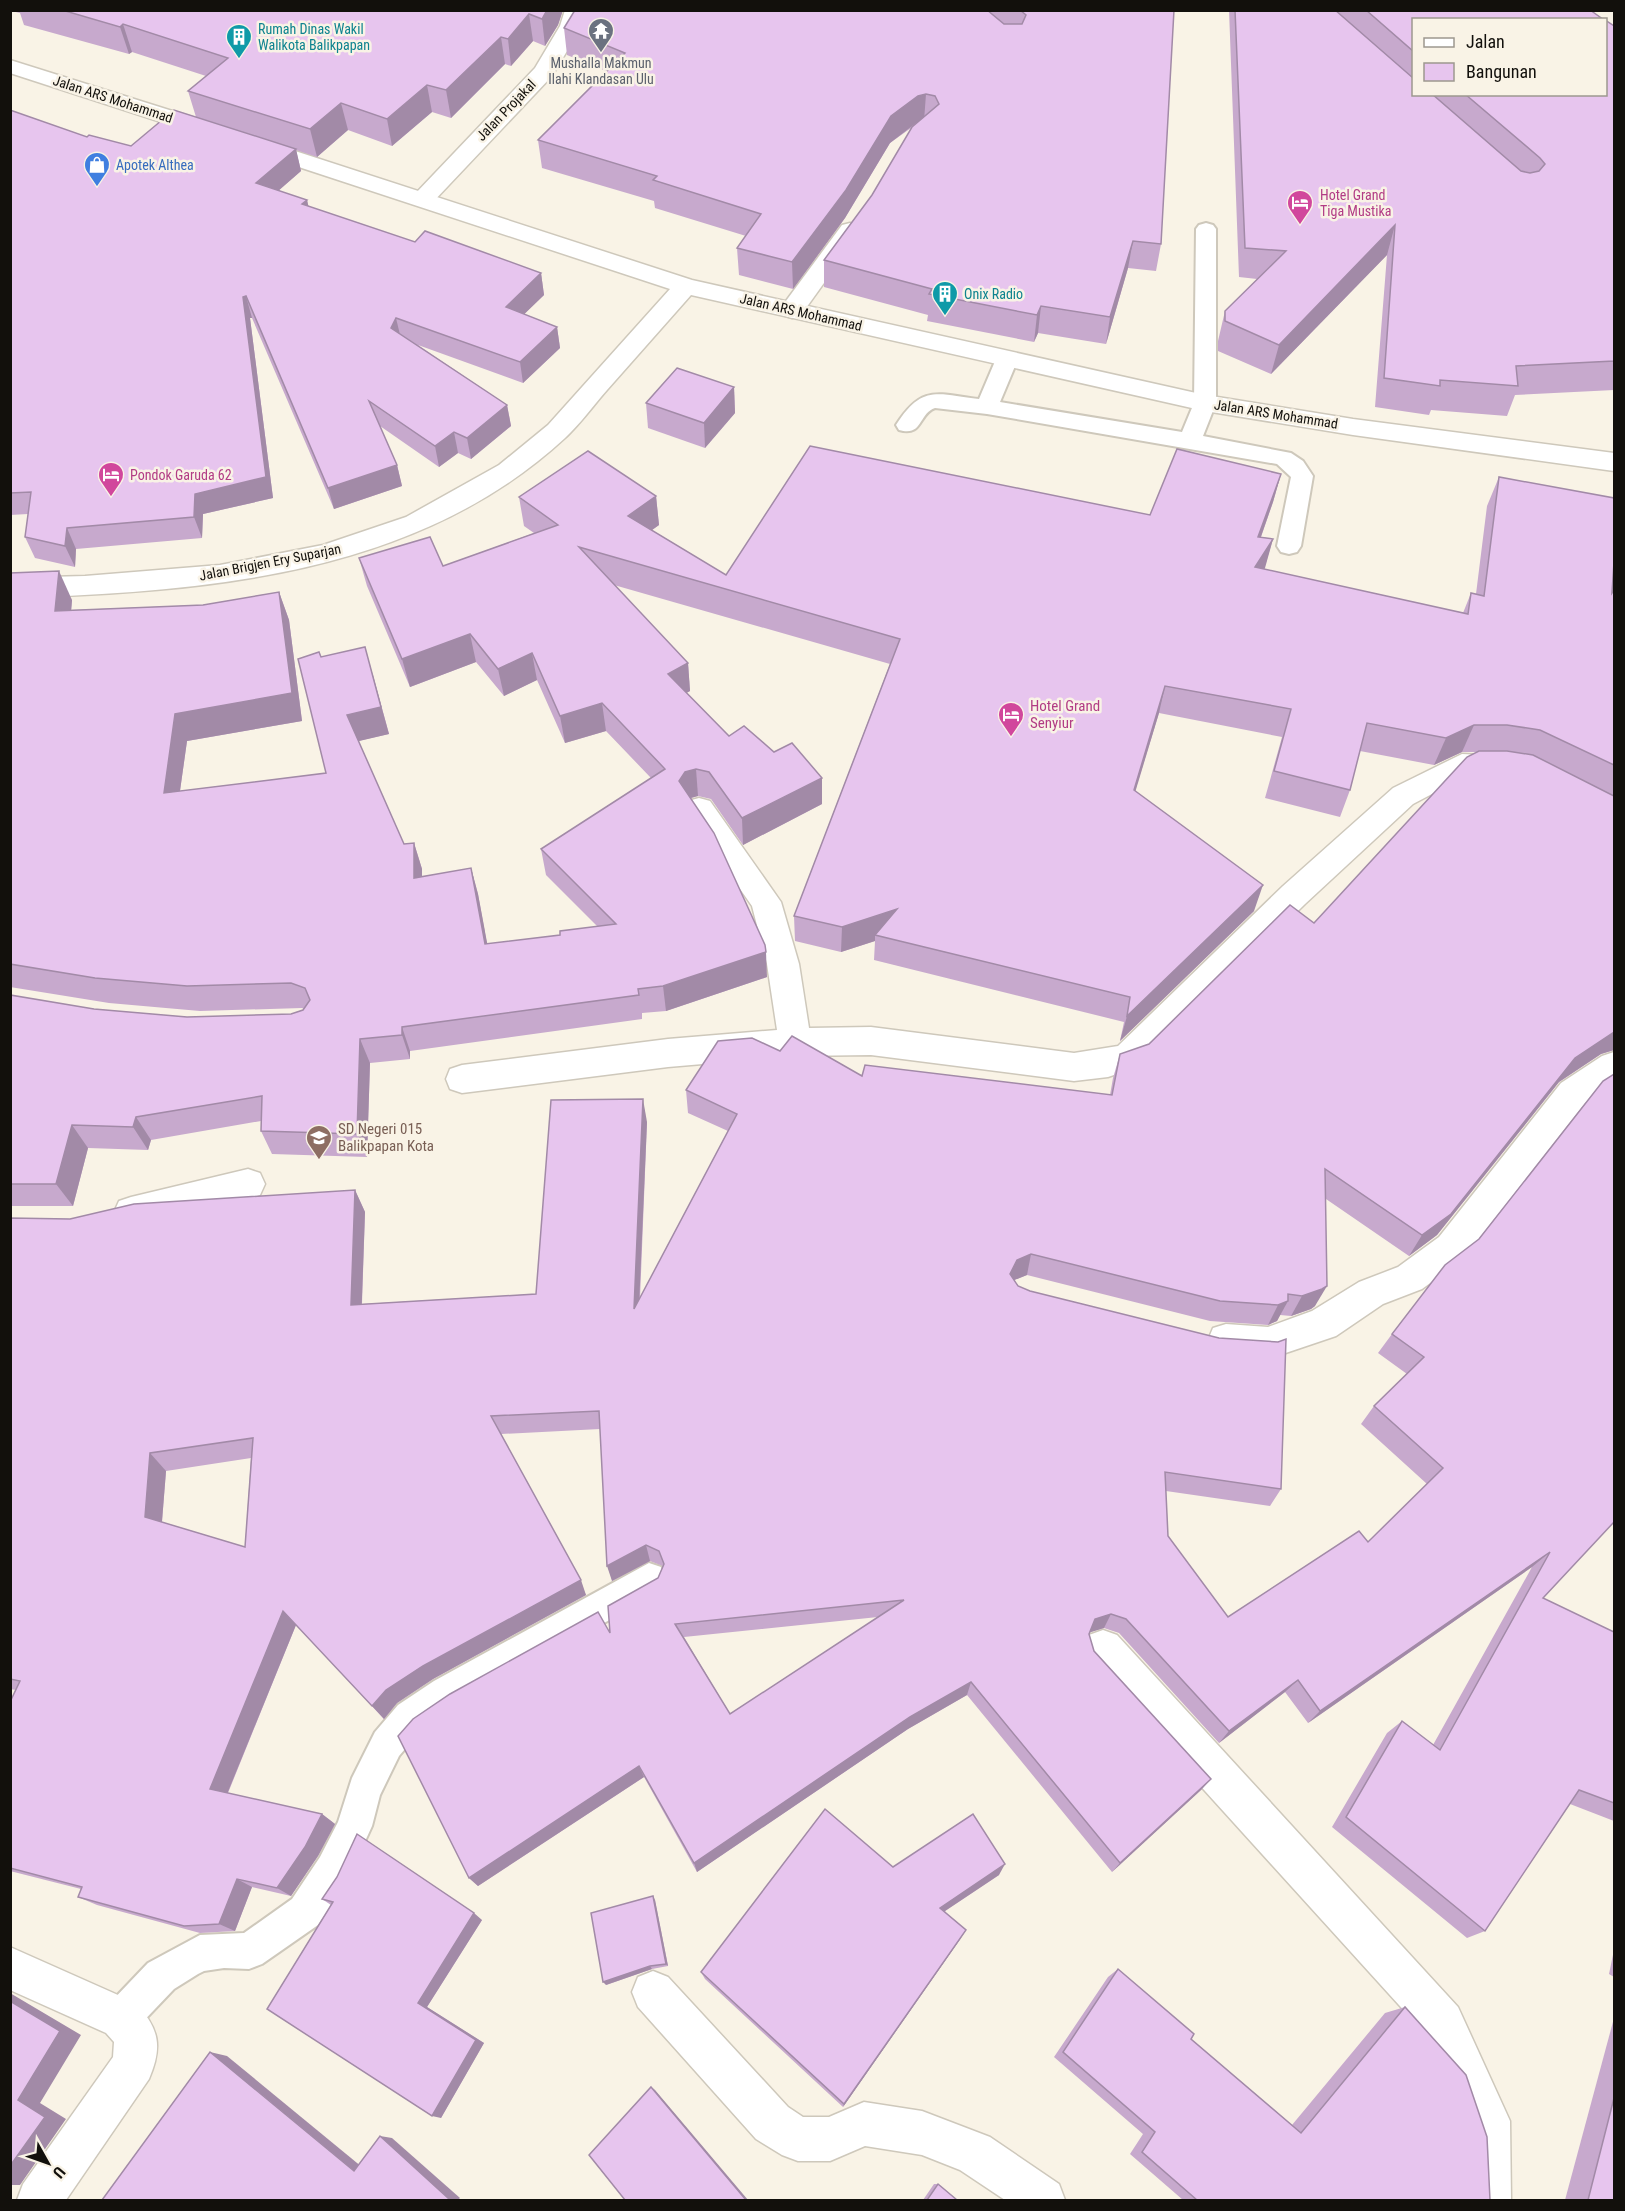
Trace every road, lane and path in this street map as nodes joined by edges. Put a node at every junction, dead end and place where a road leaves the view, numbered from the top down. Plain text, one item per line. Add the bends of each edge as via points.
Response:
1 (576, 10) edge
2 (10, 66) edge
3 (423, 199) junction
4 (862, 211) edge
5 (1206, 229) dead end
6 (686, 286) junction
7 (792, 310) junction
8 (1007, 359) junction
9 (1205, 403) junction
10 (987, 407) junction
11 (907, 425) dead end
12 (1190, 441) junction
13 (1614, 462) edge
14 (1289, 546) dead end
15 (10, 588) edge
16 (1536, 775) edge
17 (699, 809) edge
18 (795, 1042) junction
19 (1614, 1066) edge
20 (462, 1079) dead end
21 (248, 1184) dead end
22 (98, 1220) edge
23 (1199, 1337) edge
24 (649, 1580) edge
25 (1103, 1649) dead end
26 (10, 1968) edge
27 (653, 1992) dead end
28 (121, 2018) junction
29 (39, 2200) edge
30 (1042, 2200) edge
31 (1489, 2200) edge

1 - 3 street, Jalan Projakal via 571,26 544,71
2 - 3 street, Jalan ARS Mohammad
3 - 6 street, Jalan ARS Mohammad
4 - 7 street
5 - 9 lane
6 - 7 street, Jalan ARS Mohammad
6 - 15 street, Jalan Brigjen Ery Suparjan via 556,430 508,471 415,524 326,554 220,575
7 - 8 street, Jalan ARS Mohammad
8 - 9 street, Jalan ARS Mohammad
8 - 10 lane
9 - 12 lane
9 - 13 street, Jalan ARS Mohammad
10 - 11 lane via 934,401 923,404
10 - 12 lane
12 - 14 lane via 1283,458 1295,466 1302,476
16 - 18 street via 1494,765 1462,765 1403,796 1294,895 1129,1056 1074,1067 871,1041
17 - 18 street via 766,902 783,964
18 - 20 street via 668,1053
19 - 23 street via 1573,1093 1451,1248 1410,1278 1371,1293 1323,1324 1268,1342
21 - 22 street
24 - 28 lane via 410,1717 387,1744 364,1790 354,1826 333,1870 305,1912 249,1951 200,1953 184,1961 161,1976
25 - 31 street via 1443,2022 1488,2121
26 - 28 street
27 - 30 street via 772,2122 798,2139 830,2139 864,2124 922,2133 974,2153
28 - 29 street via 136,2035 134,2064

